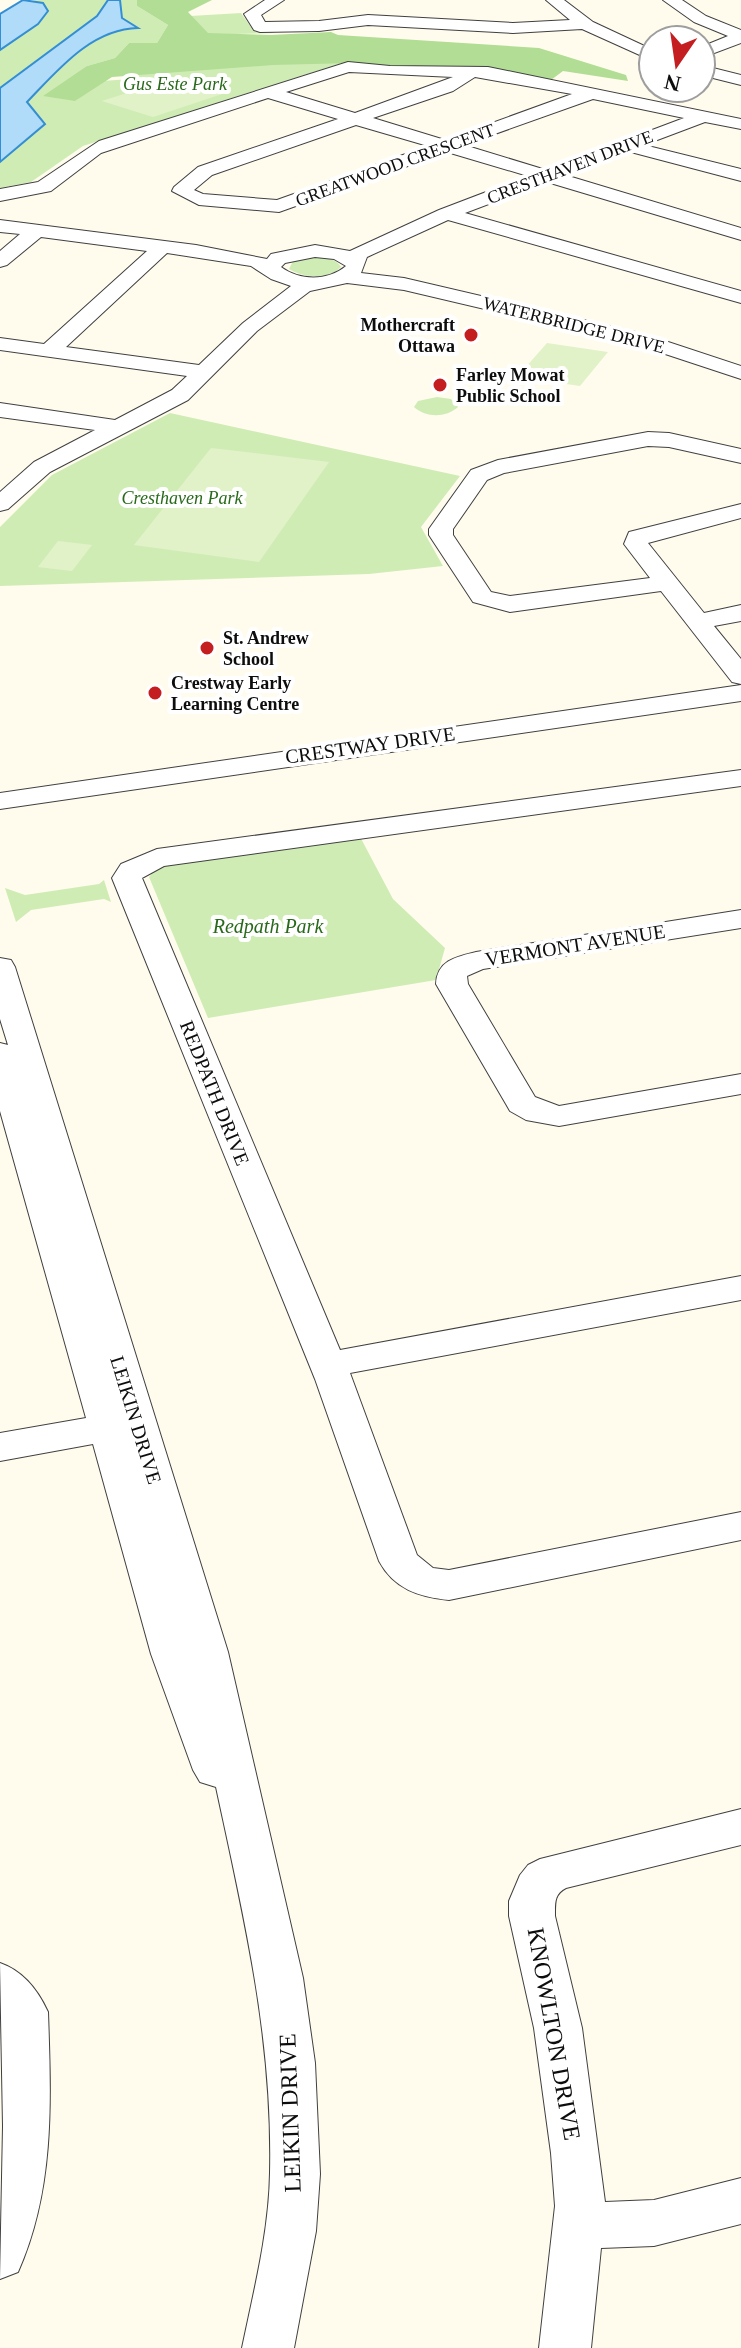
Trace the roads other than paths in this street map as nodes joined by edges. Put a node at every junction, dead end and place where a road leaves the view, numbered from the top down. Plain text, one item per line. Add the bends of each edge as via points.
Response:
1 (276, 0) edge
2 (554, 0) edge
3 (671, 0) edge
4 (585, 24) junction
5 (712, 24) edge
6 (717, 26) edge
7 (717, 47) edge
8 (637, 48) edge
9 (472, 70) junction
10 (717, 74) edge
11 (741, 80) edge
12 (266, 92) junction
13 (590, 94) junction
14 (726, 106) dead end
15 (702, 116) junction
16 (354, 119) junction
17 (741, 124) edge
18 (627, 146) junction
19 (446, 147) junction
20 (741, 175) edge
21 (543, 177) junction
22 (0, 195) edge
23 (446, 214) junction
24 (0, 226) edge
25 (36, 231) junction
26 (741, 234) edge
27 (400, 235) junction
28 (162, 247) junction
29 (329, 252) junction
30 (0, 261) edge
31 (280, 268) junction
32 (352, 269) junction
33 (322, 282) junction
34 (741, 297) edge
35 (277, 308) junction
36 (0, 344) edge
37 (50, 350) junction
38 (203, 372) junction
39 (741, 373) edge
40 (0, 410) edge
41 (119, 427) junction
42 (741, 456) edge
43 (0, 504) edge
44 (741, 511) edge
45 (666, 583) junction
46 (741, 613) edge
47 (695, 622) junction
48 (741, 678) edge
49 (741, 693) edge
50 (741, 778) edge
51 (0, 788) edge
52 (0, 801) edge
53 (741, 919) edge
54 (0, 967) edge
55 (11, 1078) edge
56 (741, 1084) edge
57 (741, 1288) edge
58 (327, 1365) junction
59 (121, 1425) junction
60 (0, 1447) edge
61 (741, 1526) edge
62 (741, 1827) edge
63 (0, 1983) edge
64 (741, 2201) edge
65 (579, 2224) junction
66 (0, 2255) edge
67 (268, 2348) edge
68 (565, 2348) edge

1 - 4 street via 252,14 260,27 451,17 531,28
2 - 4 street
3 - 5 street
4 - 8 street
6 - 7 street via 737,38
9 - 12 street via 348,67
9 - 13 street
9 - 16 street, GREATWOOD CRESCENT via 447,87
10 - 11 street
12 - 16 street
12 - 22 street via 105,145 44,187
13 - 15 street
13 - 19 street, GREATWOOD CRESCENT
14 - 15 street, CRESTHAVEN DRIVE
15 - 17 street
15 - 18 street, CRESTHAVEN DRIVE
16 - 19 street
16 - 19 street, GREATWOOD CRESCENT via 205,171 181,191 199,199 279,206
18 - 20 street
18 - 21 street, CRESTHAVEN DRIVE
19 - 21 street
21 - 23 street, CRESTHAVEN DRIVE
21 - 26 street
23 - 27 street, CRESTHAVEN DRIVE
23 - 34 street
24 - 25 street
25 - 28 street
25 - 30 street
27 - 29 street, CRESTHAVEN DRIVE
27 - 32 street, CRESTHAVEN DRIVE via 359,253
28 - 31 street
28 - 37 street
29 - 31 street via 302,251
29 - 32 street
31 - 33 street
31 - 35 street via 289,285
32 - 33 street
32 - 39 street, WATERBRIDGE DRIVE via 644,340
33 - 35 street via 303,287
35 - 38 street
36 - 37 street
37 - 38 street
38 - 41 street via 170,402
40 - 41 street
41 - 43 street via 42,467
42 - 45 street via 648,439 498,467 479,475 441,529 482,597 491,602 510,604
44 - 45 street via 638,537 636,544
45 - 47 street
46 - 47 street
47 - 48 street
48 - 51 street, CRESTWAY DRIVE
49 - 52 street, CRESTWAY DRIVE
50 - 58 street, REDPATH DRIVE via 157,858 131,870 129,888
53 - 56 street, VERMONT AVENUE via 476,961 452,971 452,984 522,1104 538,1113 559,1116
54 - 55 street, LEIKIN DRIVE
55 - 59 street, LEIKIN DRIVE
57 - 58 street
58 - 61 street, REDPATH DRIVE via 399,1561 409,1575 425,1583 449,1585
59 - 60 street
59 - 67 street, LEIKIN DRIVE via 172,1654 256,1878 280,1978 295,2119 291,2231
62 - 65 street, KNOWLTON DRIVE via 572,1866 544,1878 536,1888 532,1916 570,2096
63 - 66 street via 25,2012 27,2126 19,2186
64 - 65 street via 654,2223
65 - 68 street, KNOWLTON DRIVE

